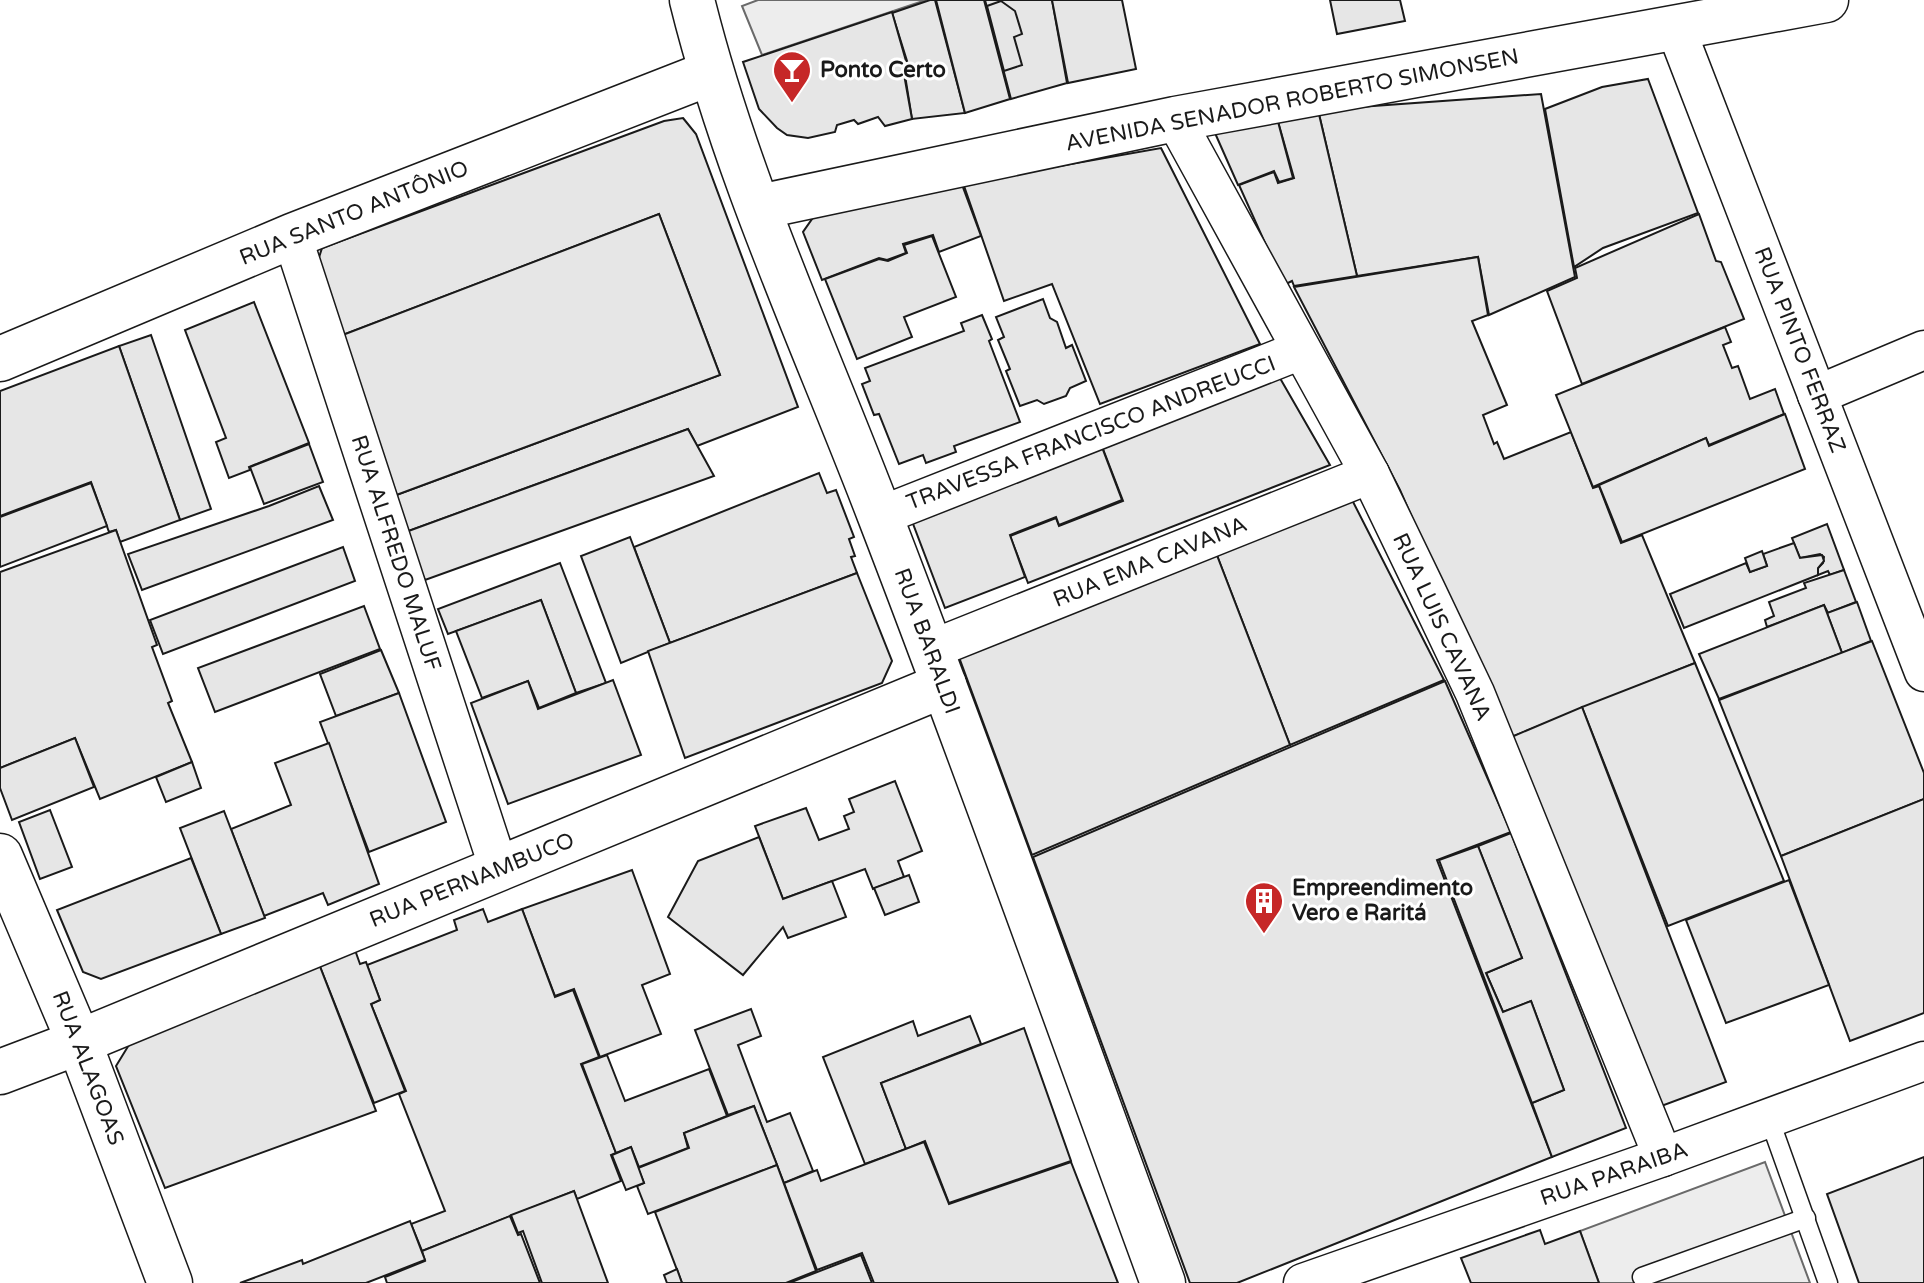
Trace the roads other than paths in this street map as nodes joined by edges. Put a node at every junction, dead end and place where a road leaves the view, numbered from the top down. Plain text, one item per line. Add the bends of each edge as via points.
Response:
1 (692, 0) edge
2 (1826, 0) edge
3 (1676, 29) junction
4 (710, 73) junction
5 (1175, 119) junction
6 (759, 207) junction
7 (292, 236) junction
8 (1301, 350) junction
9 (1924, 350) edge
10 (0, 359) edge
11 (1817, 395) junction
12 (1370, 474) junction
13 (880, 516) junction
14 (1923, 666) edge
15 (937, 668) junction
16 (0, 856) edge
17 (499, 869) junction
18 (79, 1042) junction
19 (1924, 1061) edge
20 (0, 1072) edge
21 (1769, 1118) junction
22 (1663, 1157) junction
23 (1806, 1218) junction
24 (1642, 1277) dead end
25 (170, 1283) edge
26 (1163, 1283) edge
27 (1303, 1283) edge
28 (1828, 1283) edge

1 - 4 street, RUA BARALDI
2 - 3 street, AVENIDA SENADOR ROBERTO SIMONSEN
3 - 5 street, AVENIDA SENADOR ROBERTO SIMONSEN
3 - 11 street, RUA PINTO FERRAZ
4 - 6 street, RUA BARALDI
4 - 7 street, RUA SANTO ANTÔNIO
5 - 6 street, AVENIDA SENADOR ROBERTO SIMONSEN
5 - 8 street, RUA LUIS CAVANA
6 - 13 street, RUA BARALDI
7 - 10 street, RUA SANTO ANTÔNIO
7 - 17 street, RUA ALFREDO MALUF
8 - 12 street, RUA LUIS CAVANA
8 - 13 street, TRAVESSA FRANCISCO ANDREUCCI
9 - 11 street
11 - 14 street, RUA PINTO FERRAZ
12 - 15 street, RUA EMA CAVANA
12 - 22 street, RUA LUIS CAVANA via 1475,693
13 - 15 street, RUA BARALDI
15 - 17 street, RUA PERNAMBUCO
15 - 26 street, RUA BARALDI
16 - 18 street, RUA ALAGOAS
17 - 18 street, RUA PERNAMBUCO
18 - 20 street, RUA PERNAMBUCO
18 - 25 street, RUA ALAGOAS
19 - 21 street, RUA PARAIBA
21 - 22 street, RUA PARAIBA
21 - 23 lane
22 - 27 street, RUA PARAIBA
23 - 24 lane
23 - 28 lane

